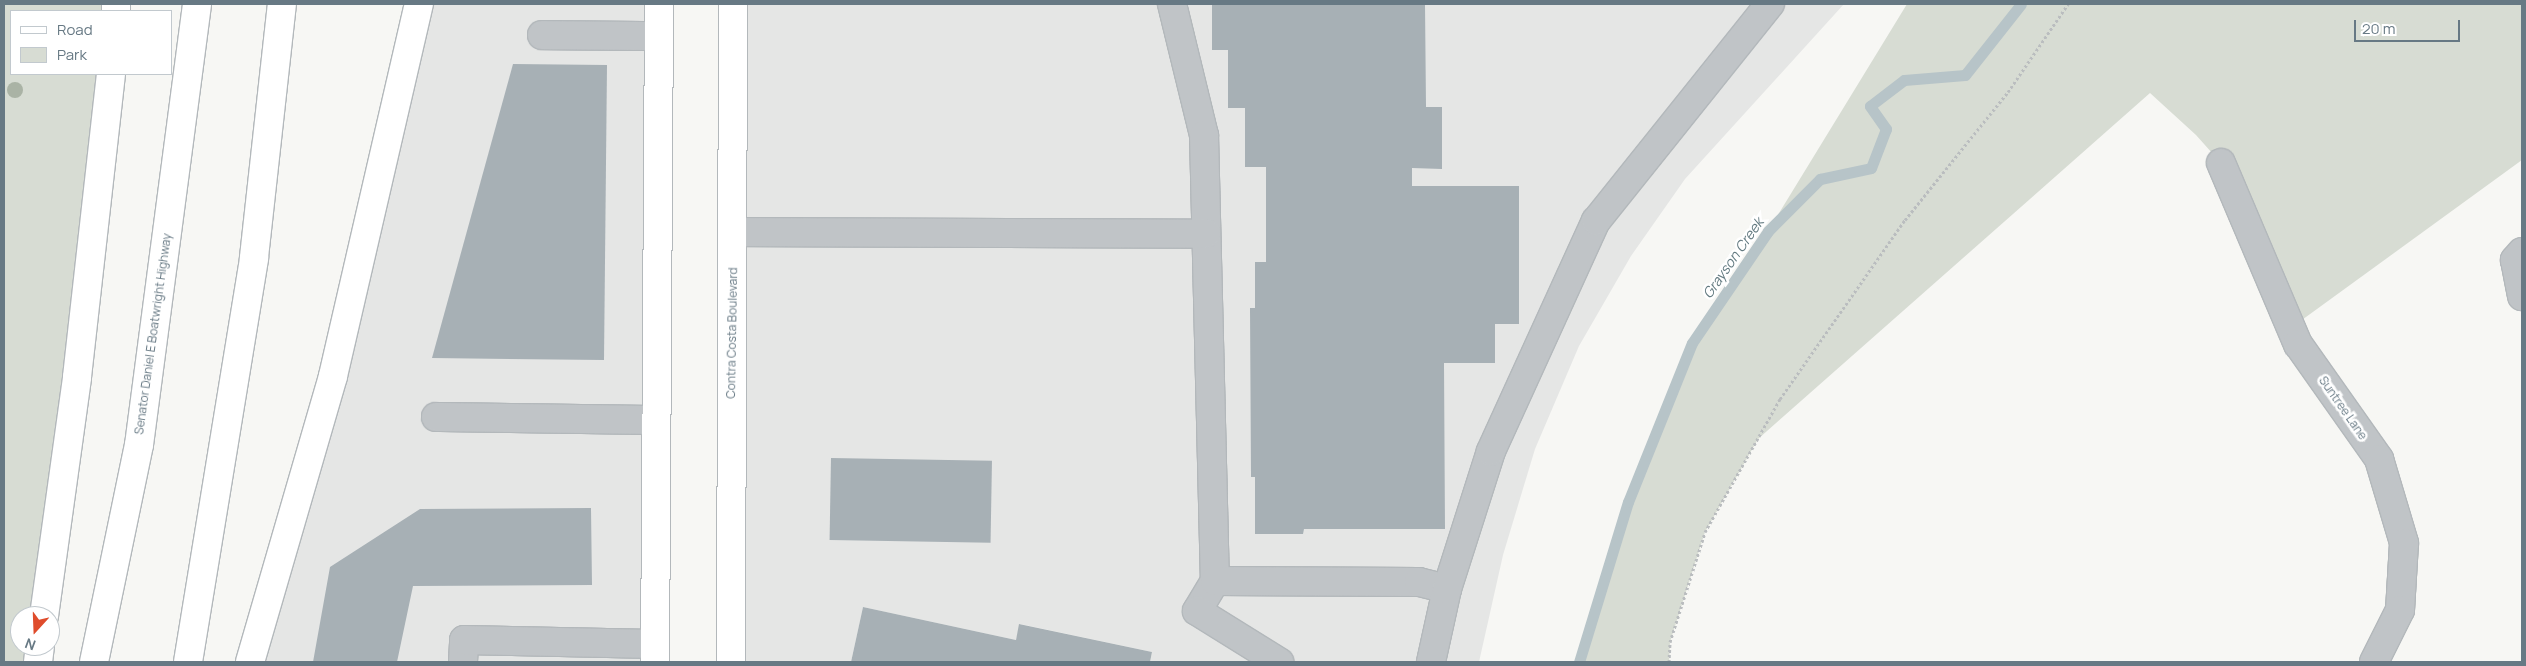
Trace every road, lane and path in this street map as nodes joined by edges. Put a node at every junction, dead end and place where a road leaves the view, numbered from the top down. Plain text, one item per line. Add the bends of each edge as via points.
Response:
1 (197, 4) edge
2 (282, 4) edge
3 (419, 4) edge
4 (659, 4) edge
5 (734, 4) edge
6 (1172, 4) edge
7 (1770, 4) edge
8 (2068, 4) edge
9 (542, 35) dead end
10 (658, 36) junction
11 (110, 75) edge
12 (2220, 163) dead end
13 (733, 232) junction
14 (1206, 234) junction
15 (2522, 252) edge
16 (2522, 296) edge
17 (436, 417) dead end
18 (656, 420) junction
19 (1215, 581) junction
20 (1447, 589) junction
21 (45, 606) edge
22 (655, 653) edge
23 (94, 662) edge
24 (188, 662) edge
25 (250, 662) edge
26 (463, 662) edge
27 (730, 662) edge
28 (1279, 662) edge
29 (1431, 662) edge
30 (1669, 662) edge
31 (2374, 662) edge

1 - 23 main road, Senator Daniel E Boatwright Highway via 138,445
2 - 24 main road via 254,257
3 - 25 main road via 333,376
4 - 10 main road
5 - 13 main road, Contra Costa Boulevard
6 - 14 street via 1204,135
7 - 20 street via 1596,222 1491,451
8 - 30 path via 2008,92 1905,220 1780,399 1705,532 1670,642
9 - 10 street
10 - 18 main road
11 - 21 main road via 77,377
12 - 31 street, Suntree Lane via 2298,344 2379,459 2404,543 2400,610
13 - 14 street
13 - 27 main road, Contra Costa Boulevard
14 - 19 street
15 - 16 street via 2515,260
17 - 18 street
18 - 22 main road
19 - 20 street via 1419,582
19 - 28 street via 1197,611
20 - 29 street
22 - 26 street via 464,640

